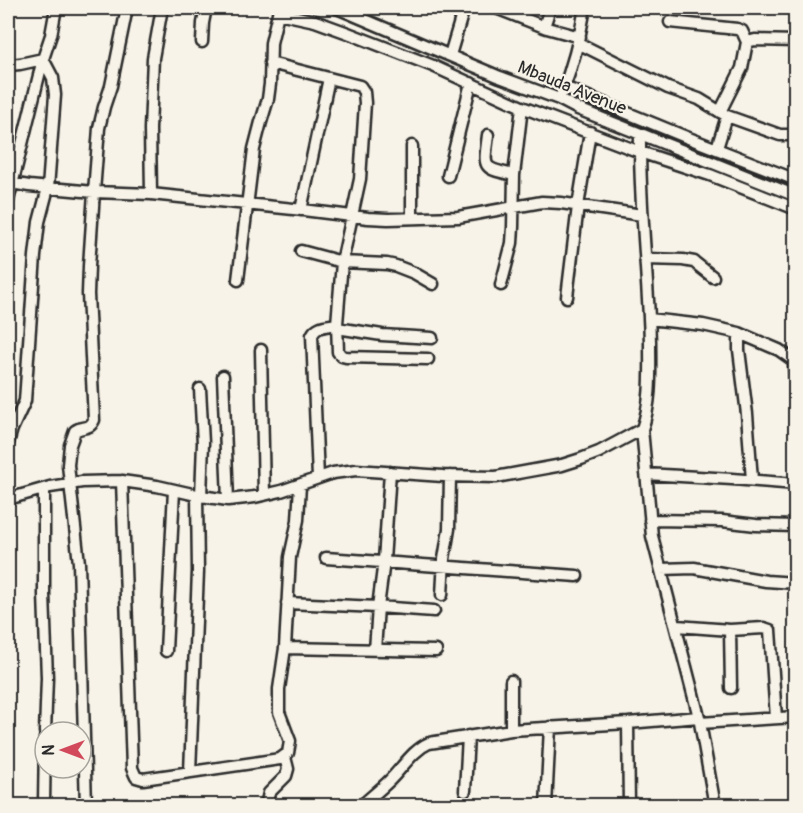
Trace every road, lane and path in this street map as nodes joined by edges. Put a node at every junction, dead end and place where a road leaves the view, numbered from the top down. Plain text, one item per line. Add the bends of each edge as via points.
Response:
1 (56, 8) edge
2 (127, 8) edge
3 (162, 8) edge
4 (206, 8) edge
5 (337, 8) edge
6 (464, 8) edge
7 (496, 8) edge
8 (550, 8) edge
9 (585, 8) edge
10 (279, 10) edge
11 (670, 22) dead end
12 (544, 27) junction
13 (579, 40) junction
14 (795, 41) edge
15 (202, 42) dead end
16 (747, 42) junction
17 (450, 55) junction
18 (44, 59) junction
19 (270, 63) junction
20 (8, 65) edge
21 (329, 78) junction
22 (471, 83) junction
23 (564, 87) junction
24 (559, 99) junction
25 (522, 107) junction
26 (723, 114) junction
27 (590, 132) junction
28 (640, 134) junction
29 (488, 135) dead end
30 (795, 135) edge
31 (412, 146) dead end
32 (717, 148) junction
33 (640, 152) junction
34 (514, 175) junction
35 (448, 176) dead end
36 (795, 180) edge
37 (11, 183) junction
38 (48, 188) junction
39 (94, 192) junction
40 (151, 195) junction
41 (795, 196) edge
42 (8, 201) edge
43 (248, 204) junction
44 (513, 206) junction
45 (578, 206) junction
46 (795, 209) edge
47 (301, 210) junction
48 (642, 215) junction
49 (352, 216) junction
50 (412, 218) junction
51 (301, 251) dead end
52 (645, 259) junction
53 (342, 262) junction
54 (713, 277) dead end
55 (238, 280) dead end
56 (433, 284) dead end
57 (501, 285) dead end
58 (567, 297) dead end
59 (649, 319) junction
60 (337, 326) junction
61 (739, 333) junction
62 (432, 338) dead end
63 (261, 350) dead end
64 (428, 359) dead end
65 (795, 361) edge
66 (224, 376) dead end
67 (200, 389) dead end
68 (795, 413) edge
69 (642, 429) junction
70 (8, 443) edge
71 (390, 472) junction
72 (646, 474) junction
73 (450, 476) junction
74 (318, 478) junction
75 (752, 480) junction
76 (122, 481) junction
77 (71, 482) junction
78 (300, 484) junction
79 (795, 484) edge
80 (44, 489) junction
81 (174, 490) junction
82 (264, 495) junction
83 (199, 496) junction
84 (8, 499) edge
85 (228, 500) junction
86 (650, 520) junction
87 (795, 526) edge
88 (326, 558) dead end
89 (384, 561) junction
90 (444, 566) junction
91 (661, 569) junction
92 (577, 576) dead end
93 (795, 583) edge
94 (442, 595) dead end
95 (287, 603) junction
96 (378, 607) junction
97 (434, 611) dead end
98 (676, 626) junction
99 (729, 630) junction
100 (285, 648) junction
101 (375, 650) junction
102 (166, 651) dead end
103 (436, 651) dead end
104 (511, 681) dead end
105 (731, 688) dead end
106 (694, 698) junction
107 (795, 717) edge
108 (682, 718) junction
109 (776, 718) junction
110 (45, 720) edge
111 (699, 720) junction
112 (627, 723) junction
113 (550, 727) junction
114 (511, 730) junction
115 (468, 736) junction
116 (285, 756) junction
117 (190, 772) junction
118 (44, 780) edge
119 (465, 791) dead end
120 (44, 804) edge
121 (86, 806) edge
122 (266, 806) edge
123 (361, 806) edge
124 (546, 806) edge
125 (629, 806) edge
126 (715, 806) edge

1 - 18 street
2 - 39 street via 99,129
3 - 40 street via 153,58
4 - 15 street
5 - 17 street, Mbauda Avenue
6 - 17 street
7 - 12 street
8 - 12 street
9 - 13 street
10 - 19 street
10 - 22 street via 348,33
11 - 16 street via 737,29
12 - 13 street
13 - 23 street
13 - 26 street
14 - 16 street
16 - 26 street via 742,68
17 - 24 street, Mbauda Avenue
18 - 20 street
18 - 37 street
18 - 38 street via 53,78 55,95
19 - 21 street
19 - 43 street via 270,92 254,149
21 - 47 street
21 - 49 street via 360,86 364,92 362,162
22 - 25 street
22 - 35 street
23 - 24 street
23 - 32 street
24 - 28 street, Mbauda Avenue
25 - 27 street
25 - 34 street
26 - 30 street via 780,135
26 - 32 street
27 - 33 street
27 - 45 street
28 - 33 street
28 - 41 street, Mbauda Avenue
29 - 34 street via 487,165 491,170
31 - 50 street
32 - 36 street
33 - 46 street
33 - 48 street
34 - 44 street
37 - 38 street
37 - 42 street
38 - 39 street
38 - 70 street via 35,256 25,401
39 - 40 street
39 - 77 street via 88,294 94,420 72,435 68,465
40 - 43 street
43 - 47 street
43 - 55 street
44 - 45 street via 542,202
44 - 50 street via 458,217
44 - 57 street via 512,243
45 - 48 street
45 - 58 street
47 - 49 street
48 - 52 street
49 - 50 street
49 - 53 street
51 - 53 street
52 - 54 street via 694,262
52 - 59 street
53 - 56 street via 396,266
53 - 60 street
59 - 61 street
59 - 69 street via 651,383
60 - 62 street via 382,335
60 - 64 street via 338,352 342,356
60 - 74 street via 319,327 312,335
61 - 65 street via 780,350
61 - 75 street
63 - 82 street
65 - 68 street
66 - 85 street
67 - 83 street via 203,443
69 - 72 street
69 - 73 street via 599,452 562,465 496,477
71 - 73 street
71 - 74 street via 356,470
71 - 89 street
72 - 75 street
72 - 86 street
73 - 90 street
74 - 78 street
75 - 79 street
76 - 77 street
76 - 81 street
76 - 117 street via 132,768 136,777 143,779
77 - 80 street
77 - 121 street via 79,562
78 - 82 street
78 - 95 street
80 - 84 street
80 - 110 street
81 - 83 street
81 - 102 street
82 - 85 street
83 - 85 street
83 - 117 street
86 - 87 street
86 - 91 street
88 - 89 street
89 - 90 street
89 - 96 street
90 - 92 street
90 - 94 street
91 - 93 street via 694,568
91 - 98 street
95 - 96 street
95 - 100 street
96 - 97 street
96 - 101 street
98 - 99 street
98 - 106 street
99 - 105 street
99 - 109 street via 770,630
100 - 101 street
100 - 116 street via 279,689 279,712 290,741
101 - 103 street
104 - 114 street
106 - 108 street
106 - 111 street
107 - 109 street
108 - 111 street
108 - 112 street
109 - 111 street
111 - 126 street
112 - 113 street
112 - 125 street
113 - 114 street
113 - 124 street
114 - 115 street
115 - 119 street
115 - 123 street via 422,746
116 - 117 street
116 - 122 street via 286,776 269,793
118 - 120 street

